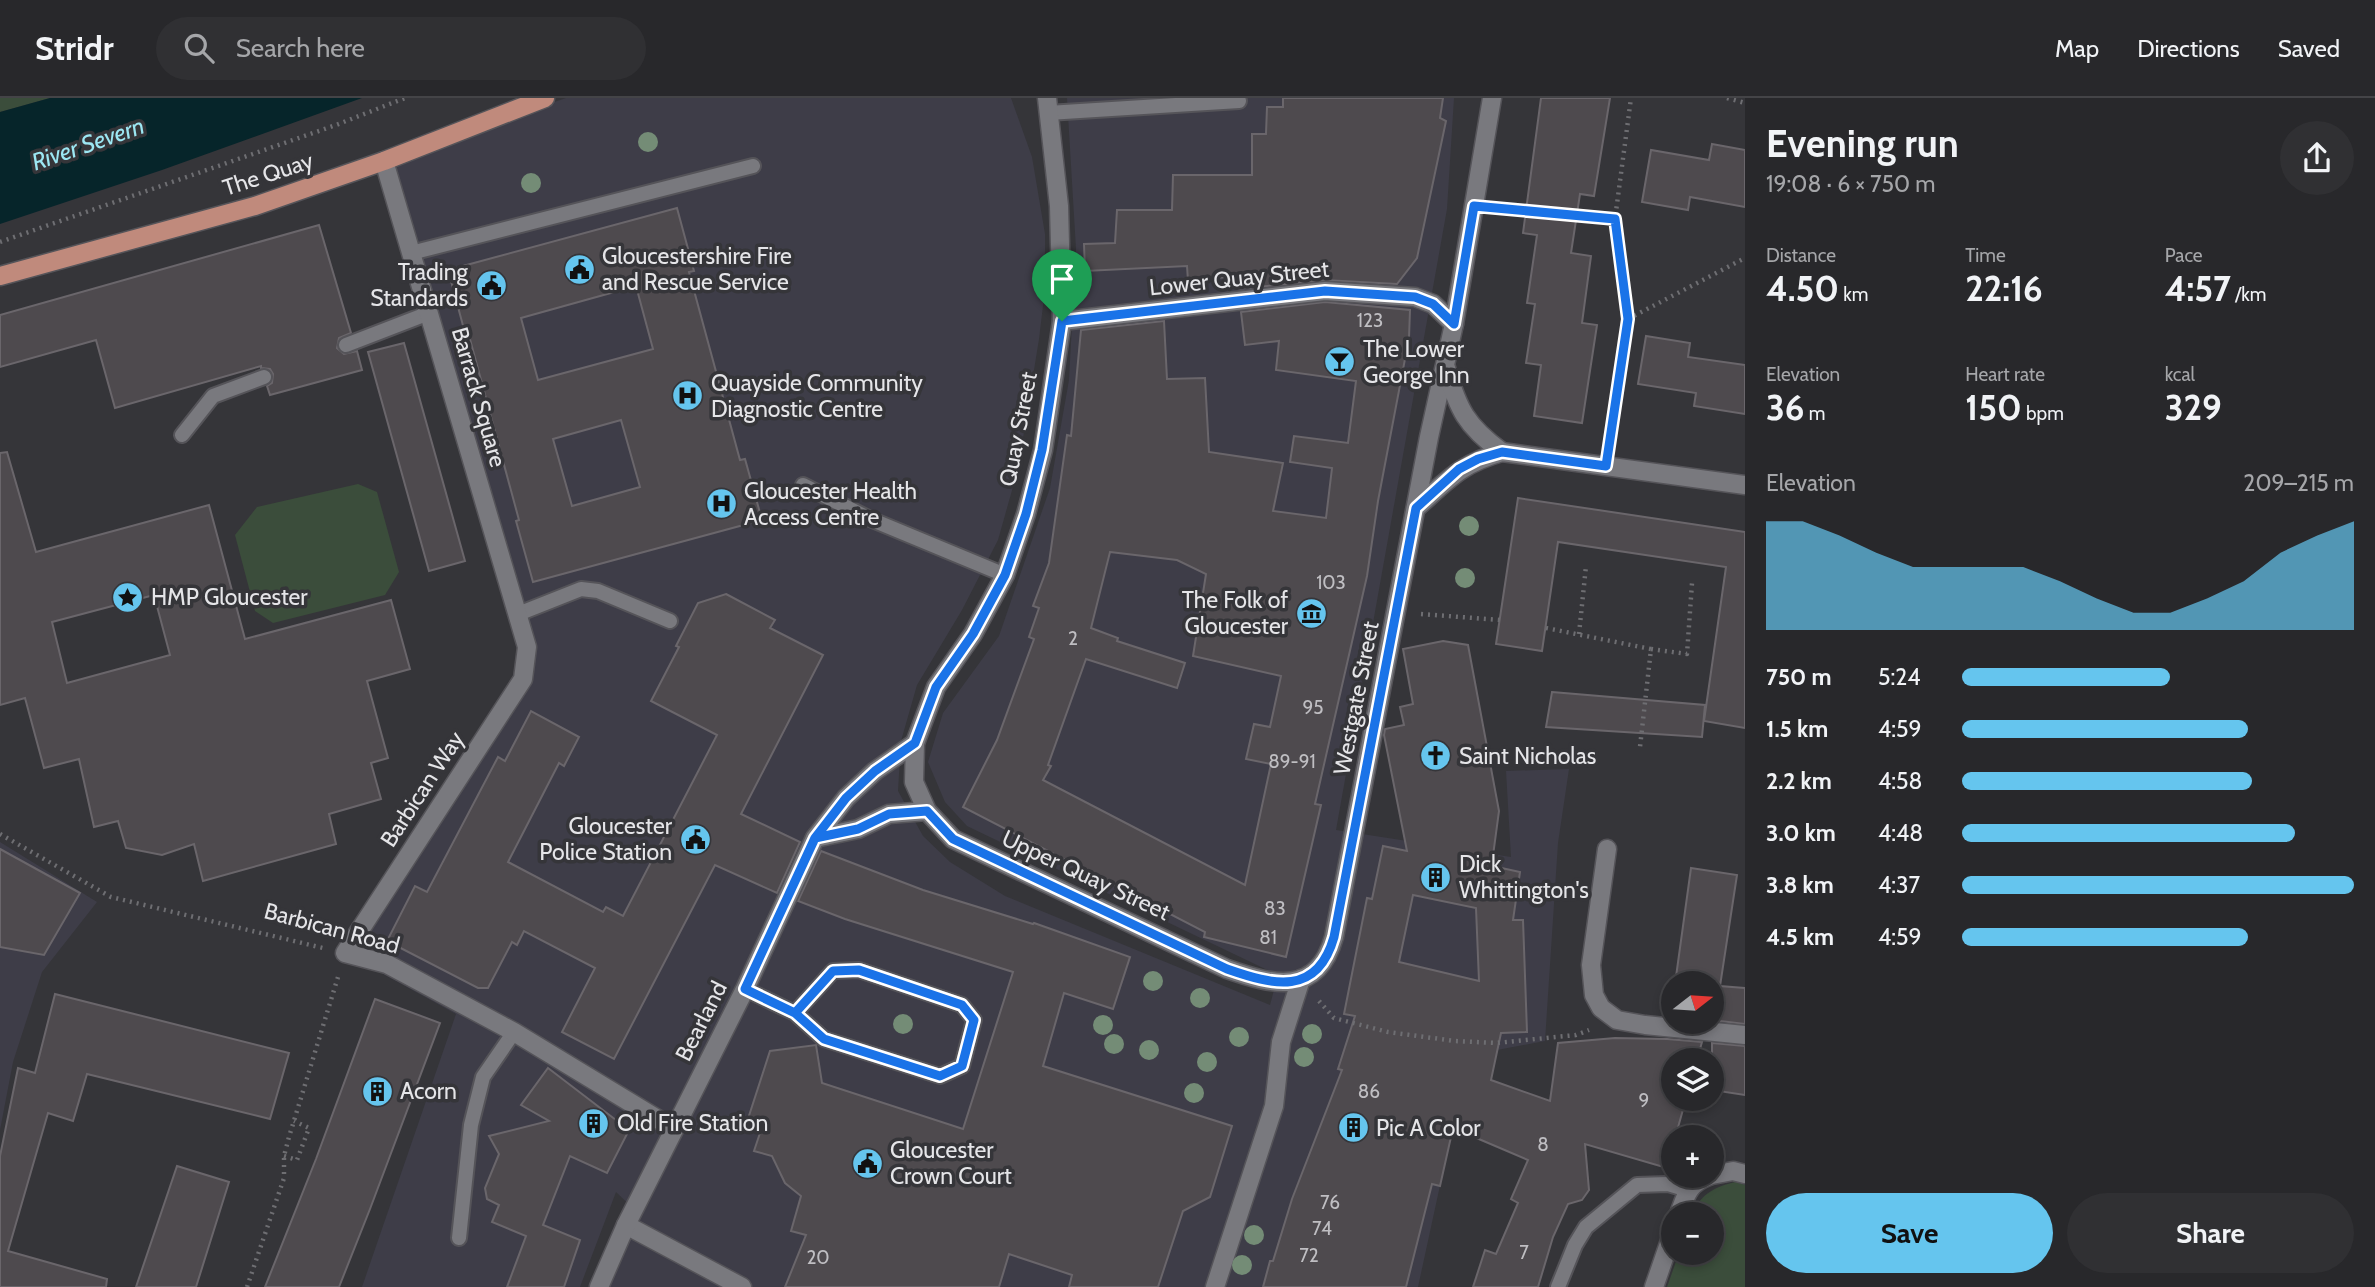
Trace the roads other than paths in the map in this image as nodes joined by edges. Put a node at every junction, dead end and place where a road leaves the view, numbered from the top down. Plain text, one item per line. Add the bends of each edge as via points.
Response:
1 (545, 98) edge
2 (1492, 98) edge
3 (1239, 101) dead end
4 (1048, 105) edge
5 (384, 161) junction
6 (753, 166) dead end
7 (411, 253) junction
8 (0, 276) edge
9 (429, 313) junction
10 (1062, 321) junction
11 (1454, 324) junction
12 (346, 345) dead end
13 (1445, 365) junction
14 (264, 377) dead end
15 (182, 435) dead end
16 (1502, 452) junction
17 (803, 485) dead end
18 (1745, 485) edge
19 (1416, 508) junction
20 (1005, 575) junction
21 (518, 614) junction
22 (670, 621) dead end
23 (527, 647) joint
24 (915, 743) junction
25 (927, 811) junction
26 (815, 838) junction
27 (1607, 849) dead end
28 (345, 954) joint
29 (1301, 979) junction
30 (745, 989) junction
31 (795, 1013) junction
32 (514, 1032) junction
33 (1745, 1035) edge
34 (674, 1129) junction
35 (1724, 1173) edge
36 (1745, 1174) edge
37 (1688, 1190) joint
38 (1684, 1202) edge
39 (626, 1225) junction
40 (459, 1238) dead end
41 (1662, 1265) edge
42 (599, 1287) edge
43 (742, 1287) edge
44 (1214, 1287) edge
45 (1559, 1287) edge
46 (1654, 1287) edge

1 - 5 main road, The Quay
2 - 11 street, Westgate Street
3 - 4 lane
4 - 10 street, Quay Street via 1059,206
5 - 7 street, Barrack Square
5 - 8 main road, The Quay via 255,206
6 - 7 lane
7 - 9 street, Barrack Square
9 - 12 lane
9 - 21 street, Barrack Square
10 - 11 street, Lower Quay Street via 1325,291 1415,297 1433,304
10 - 20 street, Quay Street via 1042,450
11 - 13 street, Westgate Street
13 - 16 street via 1456,402 1470,424
13 - 19 street, Westgate Street
14 - 15 lane via 213,396
16 - 18 street
16 - 19 street via 1459,469
17 - 20 lane via 870,519
19 - 29 street, Westgate Street via 1334,937 1323,965
20 - 24 street, Quay Street via 973,634 936,687
21 - 22 lane via 581,589 598,591
21 - 23 street, Barrack Square
23 - 28 street, Barbican Way via 523,679
24 - 25 street, Upper Quay Street via 914,782
24 - 26 street, Bearland via 846,798
25 - 26 street via 889,814 858,829
25 - 29 street, Upper Quay Street via 953,839 1227,969 1279,984
26 - 30 street, Bearland
27 - 33 street via 1591,965 1594,995 1601,1008 1616,1020
28 - 32 street, Barbican Road via 387,964
29 - 44 street via 1281,1042 1274,1106
30 - 31 lane
30 - 34 street, Bearland
31 - 31 lane via 833,971 859,970 962,1005 974,1020 962,1066 940,1076 824,1039
32 - 34 street, Barbican Road
32 - 40 lane via 483,1077 471,1125
34 - 39 street, Bearland
35 - 36 street
37 - 38 street
37 - 45 lane via 1668,1184 1637,1185 1586,1227
39 - 42 street, Bearland
39 - 43 street
41 - 46 street

